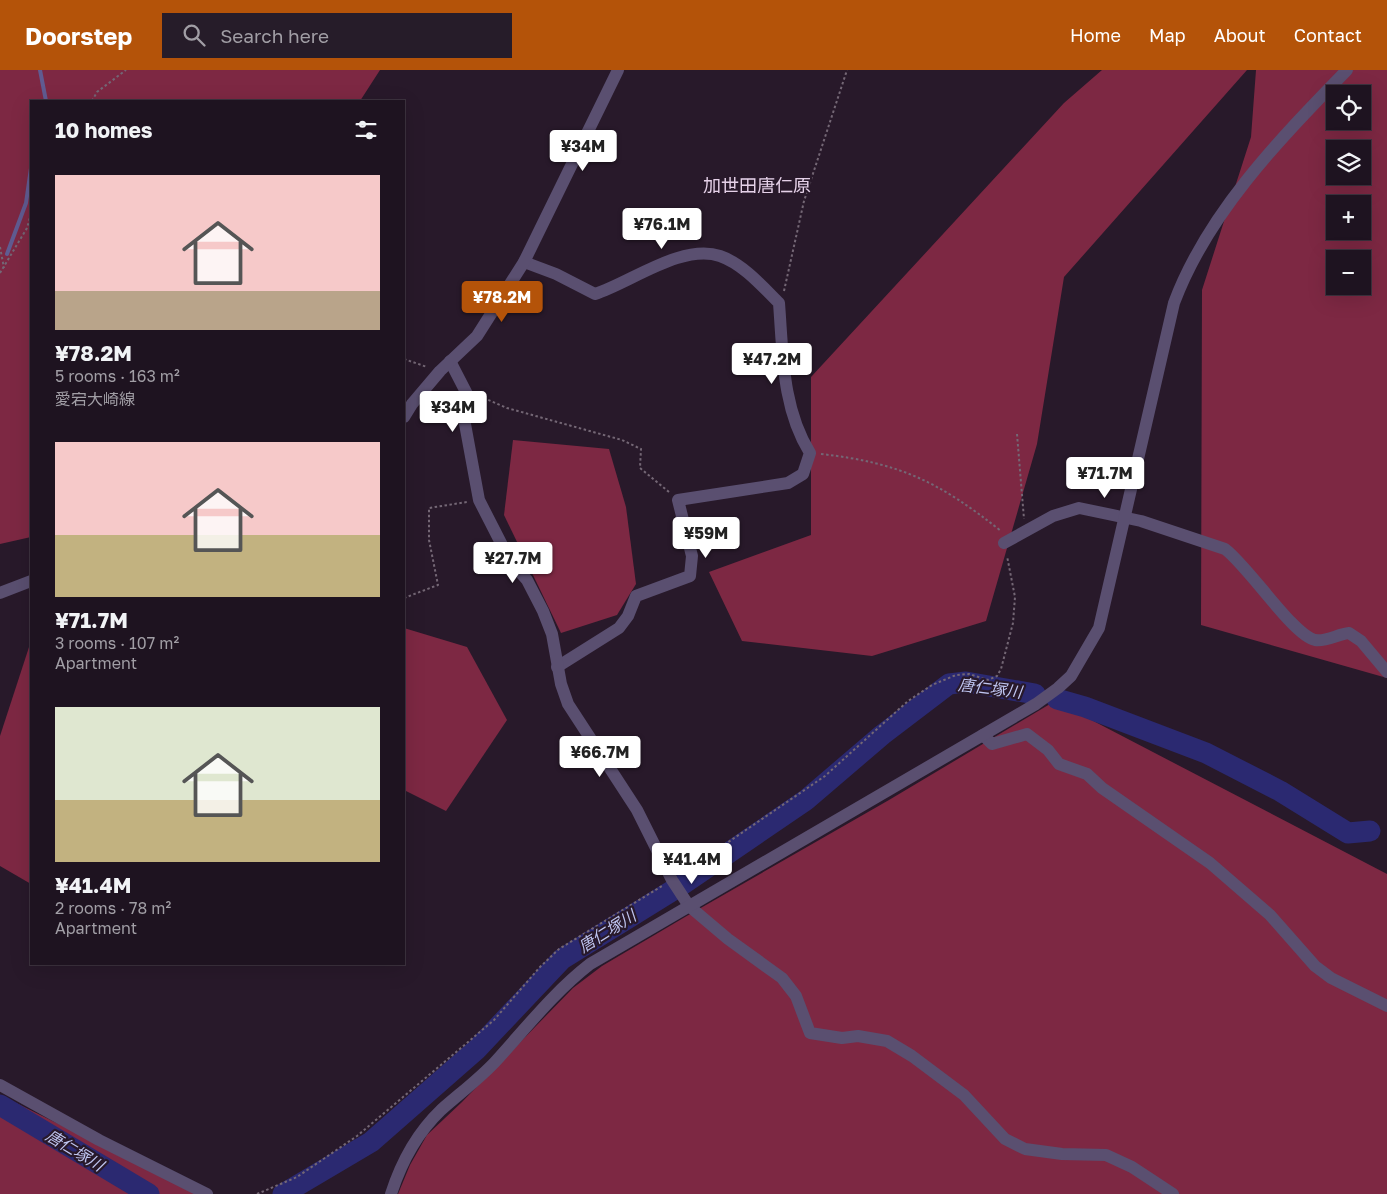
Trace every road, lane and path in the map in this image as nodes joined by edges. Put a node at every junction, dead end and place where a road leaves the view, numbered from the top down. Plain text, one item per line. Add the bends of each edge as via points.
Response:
1 (126, 70) edge
2 (618, 70) edge
3 (847, 70) edge
4 (1347, 70) edge
5 (92, 100) edge
6 (30, 218) edge
7 (0, 247) edge
8 (524, 262) junction
9 (4, 268) junction
10 (0, 273) edge
11 (779, 303) junction
12 (405, 358) edge
13 (450, 361) junction
14 (440, 372) junction
15 (467, 394) junction
16 (405, 415) edge
17 (1017, 434) dead end
18 (810, 453) junction
19 (479, 500) junction
20 (678, 500) junction
21 (1124, 517) junction
22 (1025, 531) junction
23 (1004, 543) junction
24 (30, 581) edge
25 (0, 593) edge
26 (405, 598) edge
27 (558, 667) junction
28 (1387, 672) edge
29 (983, 735) junction
30 (672, 880) junction
31 (689, 906) junction
32 (1387, 1006) edge
33 (0, 1085) edge
34 (207, 1194) edge
35 (257, 1194) edge
36 (391, 1194) edge
37 (1173, 1194) edge

1 - 5 path via 96,92
2 - 8 street
3 - 11 path via 804,200 785,289
4 - 21 street via 1266,156 1202,241 1184,274 1174,303
6 - 9 path
7 - 9 path
8 - 11 street via 595,294 696,252 720,256 750,275
8 - 13 street via 477,336
9 - 10 path
11 - 18 street via 787,397 798,434
12 - 14 path
13 - 14 street
13 - 15 street
14 - 16 street
15 - 19 street via 465,424
15 - 20 path via 635,446 641,450 640,468
17 - 22 path
18 - 20 street via 803,474 788,483
18 - 23 path via 848,457 919,476 948,491 1009,537
19 - 26 path via 429,508 429,540 438,585
19 - 27 street via 513,564 527,580 543,610 552,634
20 - 27 street via 692,556 690,576 636,596 619,628
21 - 22 street via 1079,508 1053,516
21 - 28 street via 1225,549 1261,585 1299,632 1318,640 1349,633 1361,641
21 - 29 street via 1099,628 1071,676 1036,704
22 - 23 street
23 - 30 path via 1015,597 1013,623 997,676 988,680 969,674 956,675 932,685 908,701 825,776
24 - 25 street
27 - 30 street via 568,704 637,810
29 - 31 street
29 - 32 street via 992,744 1027,734 1048,750 1059,764 1087,774 1102,788 1210,863 1270,915 1315,966 1331,978
30 - 31 street
30 - 35 path via 559,949 494,1020 357,1136 297,1177
31 - 36 street via 590,964 561,988 493,1064 427,1126 399,1170
31 - 37 street via 782,978 796,996 810,1034 887,1041 964,1095 1005,1139 1025,1148 1062,1154 1106,1155 1132,1167
33 - 34 street via 98,1140

